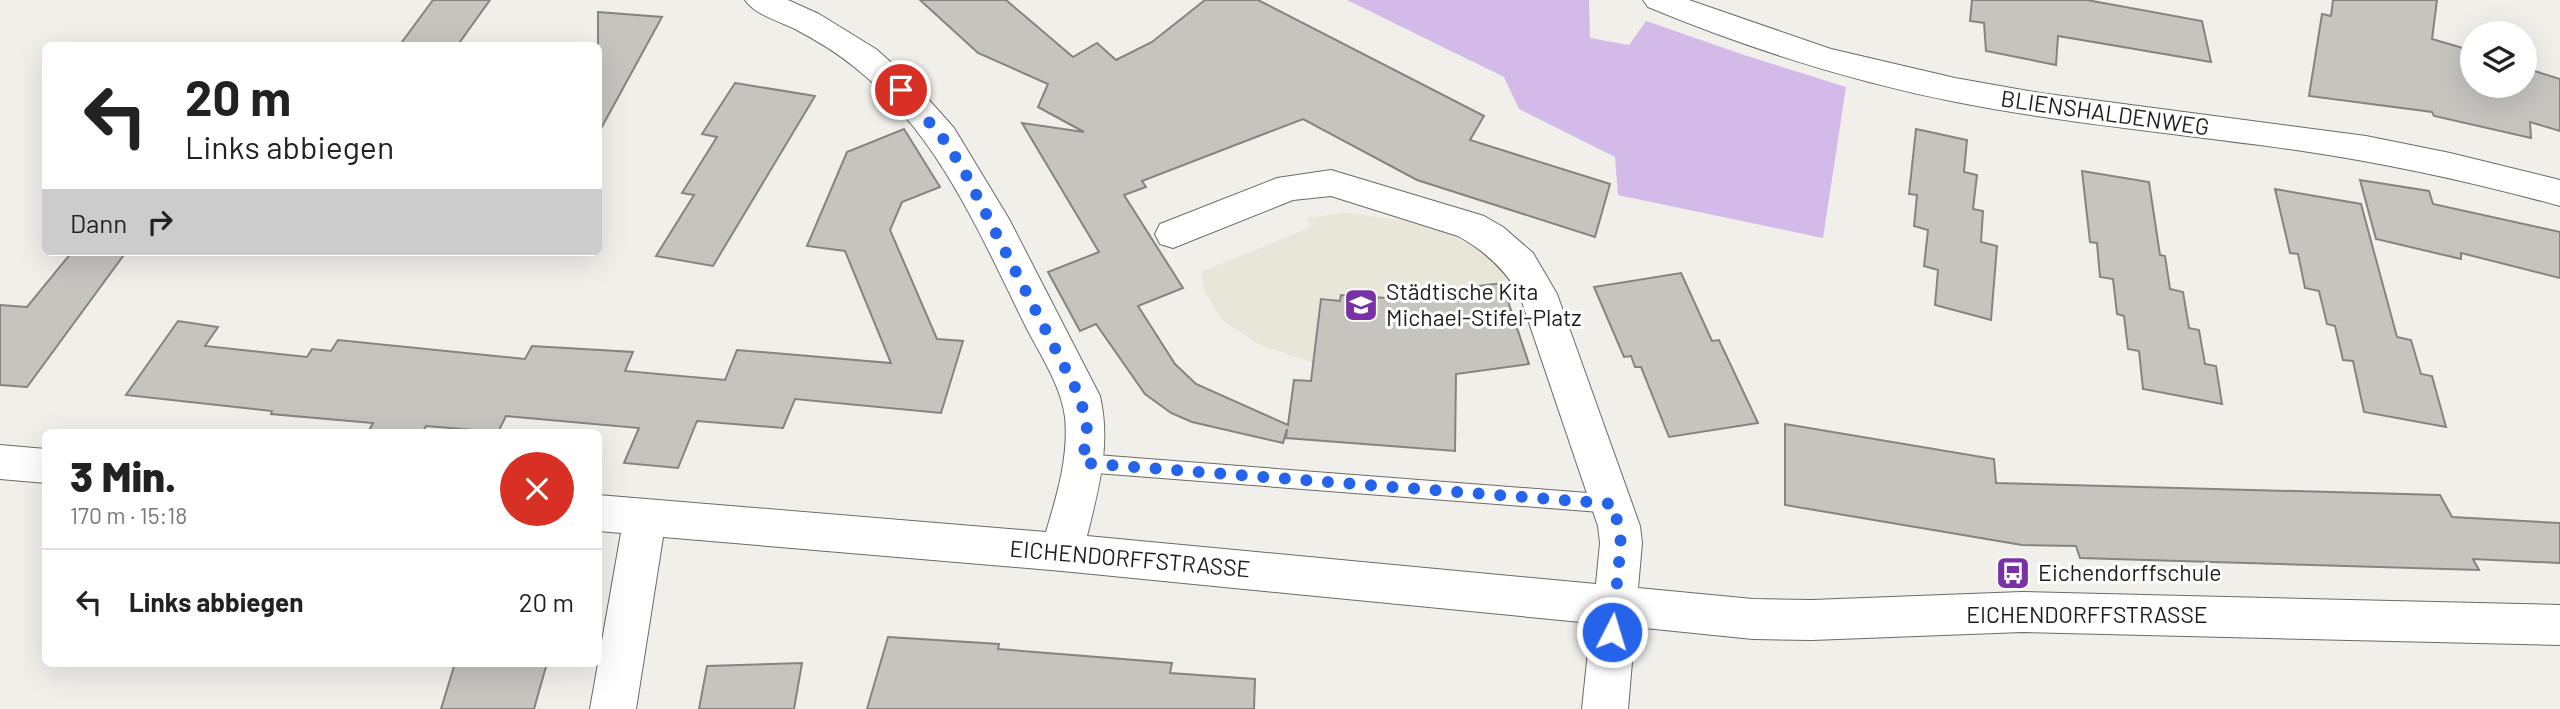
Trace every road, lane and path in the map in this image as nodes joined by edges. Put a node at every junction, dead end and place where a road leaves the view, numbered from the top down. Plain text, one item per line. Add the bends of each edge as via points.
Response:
1 (761, 0) edge
2 (1659, 0) edge
3 (2560, 193) edge
4 (1173, 234) dead end
5 (0, 463) edge
6 (1083, 463) junction
7 (42, 466) edge
8 (1614, 504) junction
9 (602, 513) edge
10 (645, 517) junction
11 (1062, 552) junction
12 (1615, 606) junction
13 (2560, 625) edge
14 (613, 709) edge
15 (1605, 709) edge

1 - 6 street via 808,22 864,57 942,137 996,229 1080,397 1087,426
2 - 3 street, BLIENSHALDENWEG via 1795,49 1900,78 2071,110 2348,146
4 - 8 street via 1289,187 1316,183 1360,190 1452,219 1490,237 1520,263 1535,286
5 - 7 street
6 - 8 lane
6 - 11 street
8 - 12 street via 1621,543
9 - 10 street, EICHENDORFFSTRASSE
10 - 11 street, EICHENDORFFSTRASSE
10 - 14 street
11 - 12 street, EICHENDORFFSTRASSE
12 - 13 street, EICHENDORFFSTRASSE via 1765,619 2022,612
12 - 15 street

